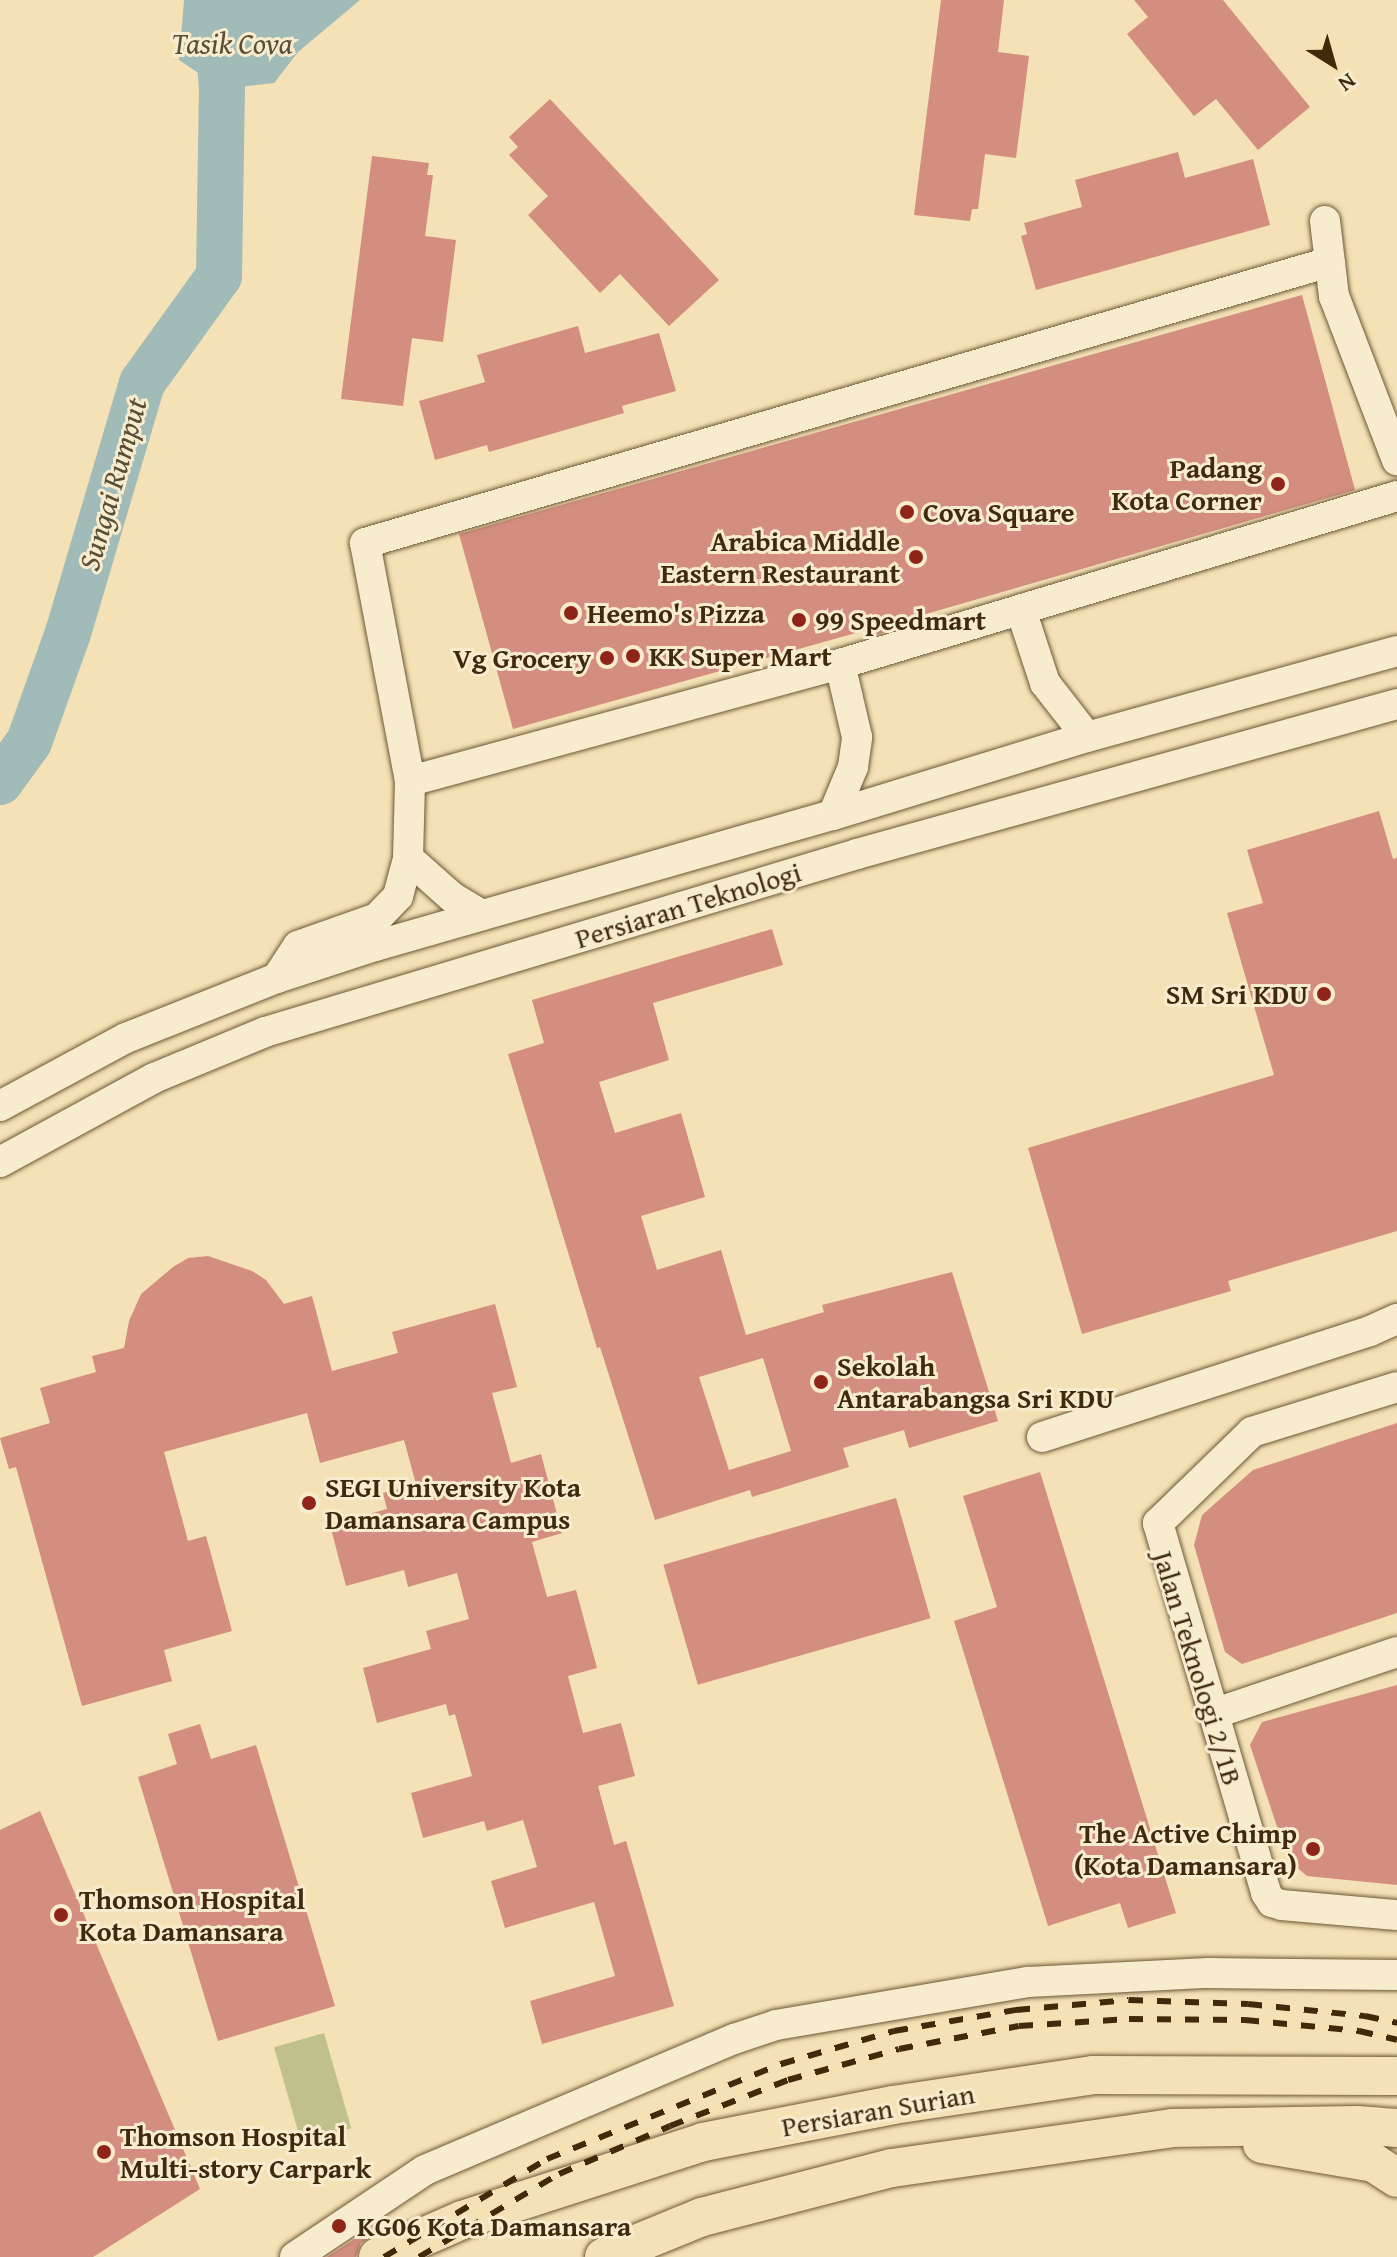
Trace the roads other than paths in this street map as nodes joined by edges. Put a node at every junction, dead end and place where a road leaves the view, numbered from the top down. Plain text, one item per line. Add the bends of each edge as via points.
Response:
1 (1325, 221) dead end
2 (1330, 262) junction
3 (1397, 460) edge
4 (1384, 500) edge
5 (1021, 610) junction
6 (1392, 648) edge
7 (840, 664) junction
8 (1392, 709) edge
9 (1087, 737) junction
10 (410, 781) junction
11 (833, 815) junction
12 (408, 858) junction
13 (482, 915) junction
14 (277, 978) junction
15 (0, 1106) edge
16 (0, 1162) edge
17 (1397, 1319) edge
18 (1397, 1387) edge
19 (1042, 1437) dead end
20 (1397, 1652) edge
21 (1213, 1714) junction
22 (1397, 1915) edge
23 (1397, 1975) edge
24 (1397, 2076) edge
25 (1172, 2128) junction
26 (1397, 2128) edge
27 (1397, 2178) edge
28 (295, 2257) edge
29 (378, 2257) edge
30 (604, 2257) edge

1 - 2 street
2 - 3 street via 1334,296
2 - 10 street via 365,543
4 - 5 street
5 - 7 street
5 - 9 street via 1045,683
6 - 9 street, Persiaran Teknologi
7 - 10 street
7 - 11 street via 857,737 853,767
8 - 16 street, Persiaran Teknologi via 870,850 265,1032 154,1078
9 - 11 street, Persiaran Teknologi
10 - 12 street
11 - 13 street, Persiaran Teknologi
12 - 13 street via 452,897
12 - 14 street via 398,896 377,918 298,946
13 - 14 street, Persiaran Teknologi
14 - 15 street, Persiaran Teknologi via 126,1038
17 - 19 street
18 - 21 street, Jalan Teknologi 2/1B via 1252,1432 1158,1523
20 - 21 street
21 - 22 street, Jalan Teknologi 2/1B via 1272,1902
23 - 28 street via 1208,1973 1028,1982 776,2025 425,2170
24 - 29 main road, Persiaran Surian via 1093,2075 893,2105 703,2142 462,2220
25 - 26 main road
25 - 27 main road via 1374,2163
25 - 30 main road via 892,2168 702,2217

